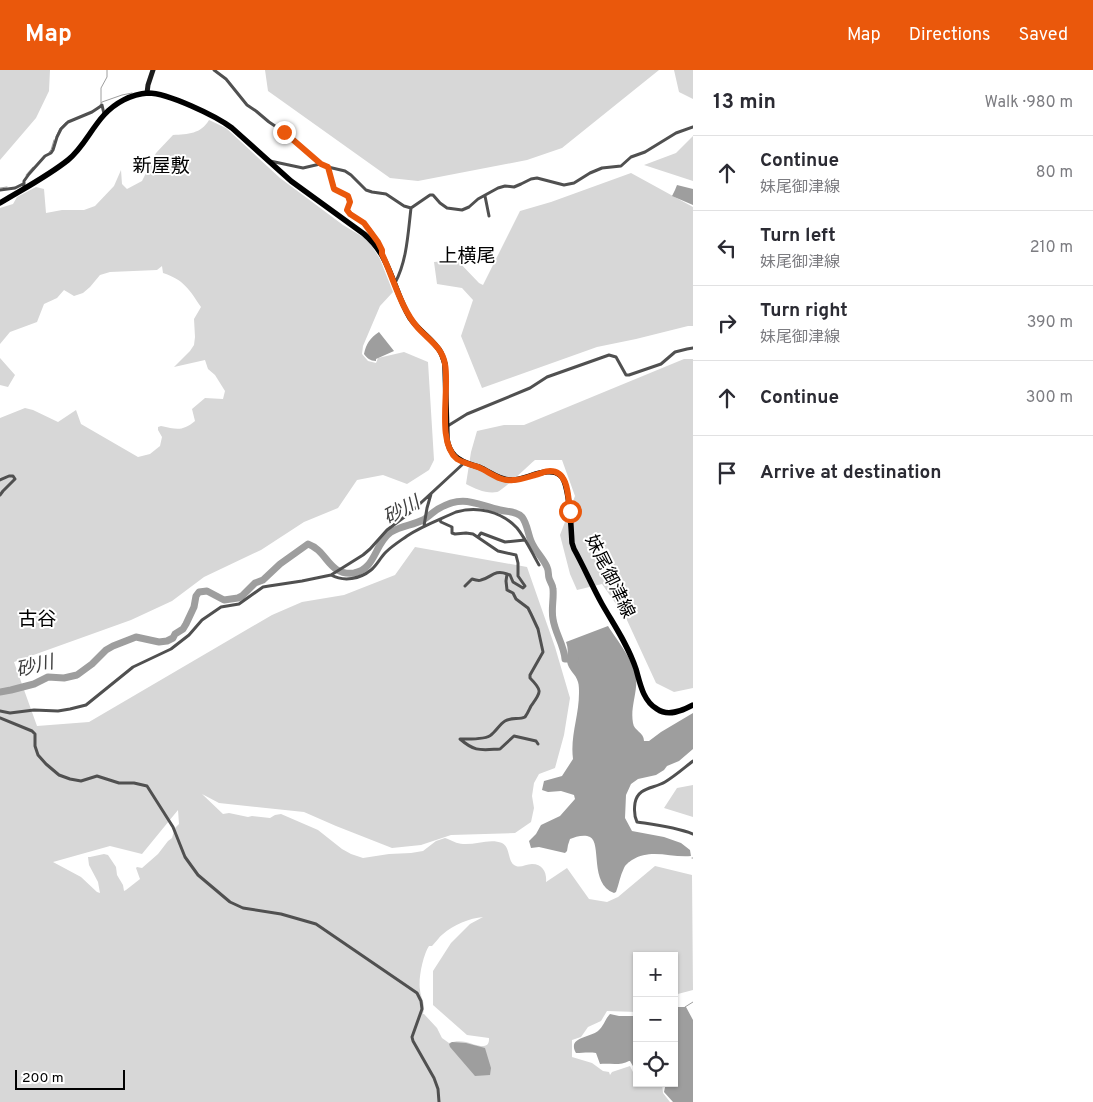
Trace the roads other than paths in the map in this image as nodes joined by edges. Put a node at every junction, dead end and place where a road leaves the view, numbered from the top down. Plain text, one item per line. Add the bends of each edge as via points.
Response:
1 (153, 70) edge
2 (214, 70) edge
3 (147, 93) junction
4 (104, 115) junction
5 (693, 127) edge
6 (267, 160) junction
7 (321, 164) junction
8 (328, 167) junction
9 (24, 186) junction
10 (0, 190) edge
11 (484, 196) junction
12 (0, 203) edge
13 (411, 208) junction
14 (489, 216) dead end
15 (382, 254) junction
16 (395, 283) junction
17 (693, 348) edge
18 (446, 428) junction
19 (464, 463) junction
20 (0, 480) edge
21 (431, 494) junction
22 (0, 495) edge
23 (440, 520) junction
24 (424, 525) junction
25 (478, 537) junction
26 (525, 540) junction
27 (539, 565) dead end
28 (507, 574) junction
29 (331, 575) junction
30 (465, 586) dead end
31 (693, 706) edge
32 (0, 711) edge
33 (0, 718) edge
34 (538, 744) dead end
35 (693, 761) edge
36 (693, 834) edge
37 (439, 1102) edge

1 - 3 street
2 - 7 street via 226,79 247,105 293,138
3 - 4 main road via 131,96
3 - 6 main road, 妹尾御津線 via 191,106 224,122
4 - 9 main road via 68,160
4 - 9 street via 101,106 68,122 58,133 51,153 29,174
5 - 11 street via 630,157 621,166 602,168 574,182 564,185 537,178 498,188
6 - 7 street via 303,168
6 - 15 main road, 妹尾御津線 via 372,240
7 - 8 street
8 - 13 street via 345,171 366,190 386,194
8 - 15 street via 334,189 348,196 347,210 364,223 378,242
9 - 10 street
9 - 12 main road
11 - 13 street via 462,210 447,208 433,195
11 - 14 street
13 - 16 street via 406,248
15 - 16 main road, 妹尾御津線
16 - 18 main road, 妹尾御津線 via 411,319 442,355 445,364
17 - 18 street via 675,352 661,364 629,375 616,357 609,356 547,377 530,388 467,414
18 - 19 main road, 妹尾御津線 via 450,450
19 - 21 street
19 - 31 main road, 妹尾御津線 via 507,480 549,471 563,478 572,544 631,654 647,700 657,710 671,713
20 - 22 street via 9,476 15,479
21 - 24 street
21 - 29 street via 387,530 363,555
23 - 24 street
23 - 25 street via 452,527 452,533
23 - 26 street via 464,510 491,512 509,521
24 - 29 street via 386,552 365,574 346,579
25 - 26 street via 481,533 505,542
25 - 28 street via 498,551 516,555 518,576 524,587 513,582
26 - 27 street
28 - 30 street via 501,572 480,580 472,579
28 - 34 street via 507,590 528,608 538,629 542,656 530,678 538,686 539,694 525,717 506,720 489,737 460,739 478,750 500,749 514,736
29 - 32 street via 263,587 240,604 221,607 202,620 189,636 134,667 86,705 58,711 10,714
33 - 37 street via 32,730 38,755 59,775 81,781 97,776 119,783 147,786 173,827 185,857 198,875 230,902 243,908 316,924 417,993 422,1009 412,1041 434,1078
35 - 36 street via 664,783 639,793 634,809 637,822

